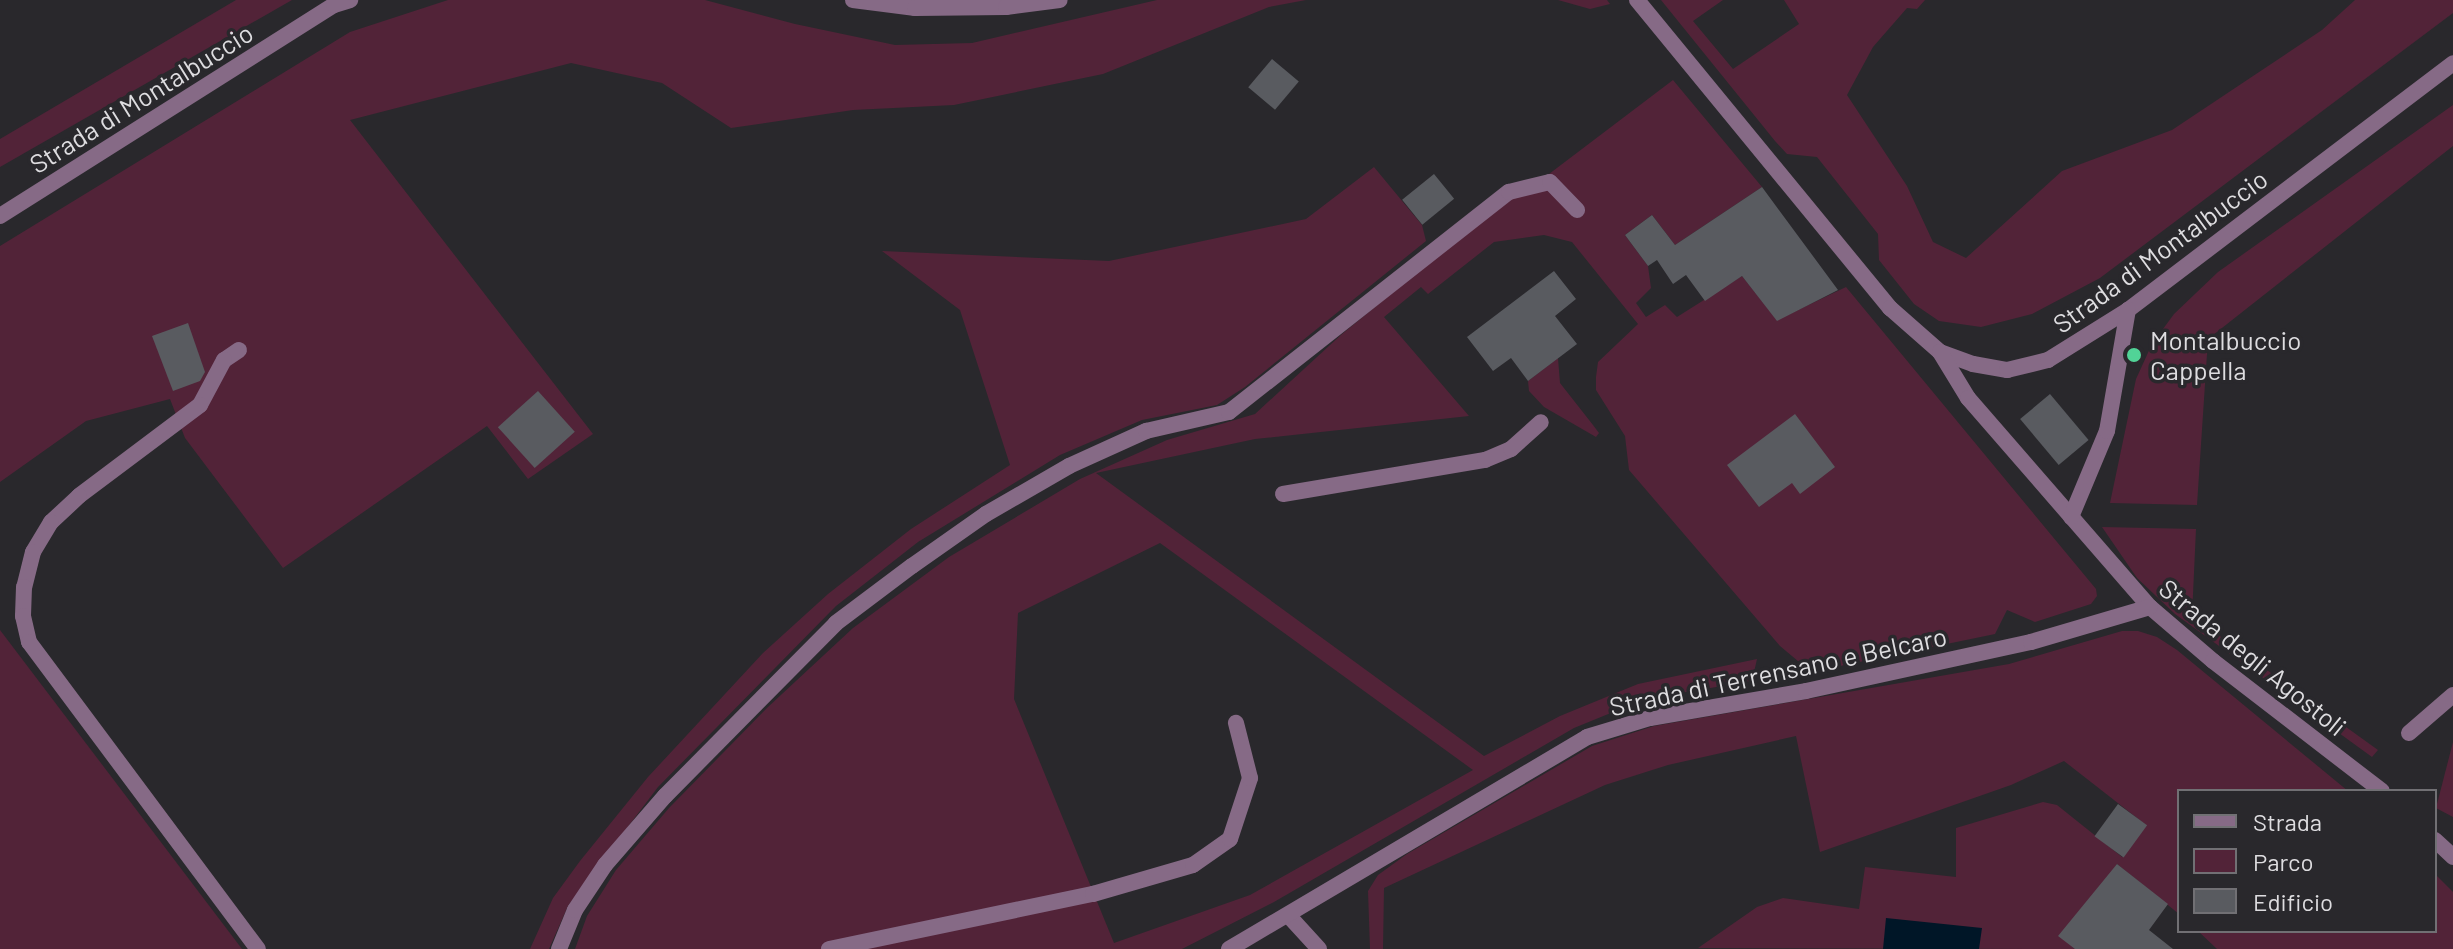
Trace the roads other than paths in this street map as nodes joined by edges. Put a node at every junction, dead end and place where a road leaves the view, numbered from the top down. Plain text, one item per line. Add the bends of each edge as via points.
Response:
1 (350, 0) edge
2 (853, 0) edge
3 (1060, 0) edge
4 (1637, 0) edge
5 (2453, 63) edge
6 (1577, 210) dead end
7 (0, 216) edge
8 (2128, 310) junction
9 (239, 350) dead end
10 (1940, 352) junction
11 (1541, 422) dead end
12 (1283, 494) dead end
13 (2071, 517) junction
14 (2150, 607) junction
15 (2453, 695) edge
16 (1236, 723) dead end
17 (2409, 733) dead end
18 (2379, 789) edge
19 (2437, 842) edge
20 (2453, 857) edge
21 (1288, 915) junction
22 (258, 949) edge
23 (559, 949) edge
24 (829, 949) edge
25 (1229, 949) edge
26 (1319, 949) edge

1 - 7 street, Strada di Montalbuccio via 334,5
2 - 3 street via 915,8 1006,7
4 - 10 street, Strada di Montalbuccio via 1890,308
5 - 8 street, Strada di Montalbuccio
6 - 23 street via 1550,182 1509,192 1229,412 1146,431 1069,466 986,514 912,566 836,623 665,796 597,876
8 - 10 street, Strada di Montalbuccio via 2060,353 2023,368 1989,368
8 - 13 street via 2107,431
9 - 22 street via 224,360 200,405 51,522 33,552 23,616 29,642
10 - 13 street, Strada degli Agostoli via 1968,398
11 - 12 street via 1511,449 1485,460
13 - 14 street, Strada degli Agostoli
14 - 18 street, Strada degli Agostoli
14 - 21 street, Strada di Terrensano e Belcaro via 2031,642 1806,691 1650,718 1587,737
15 - 17 street
16 - 24 street via 1250,778 1230,839 1193,865 1093,894
19 - 20 street
21 - 25 street, Strada di Terrensano e Belcaro
21 - 26 street

